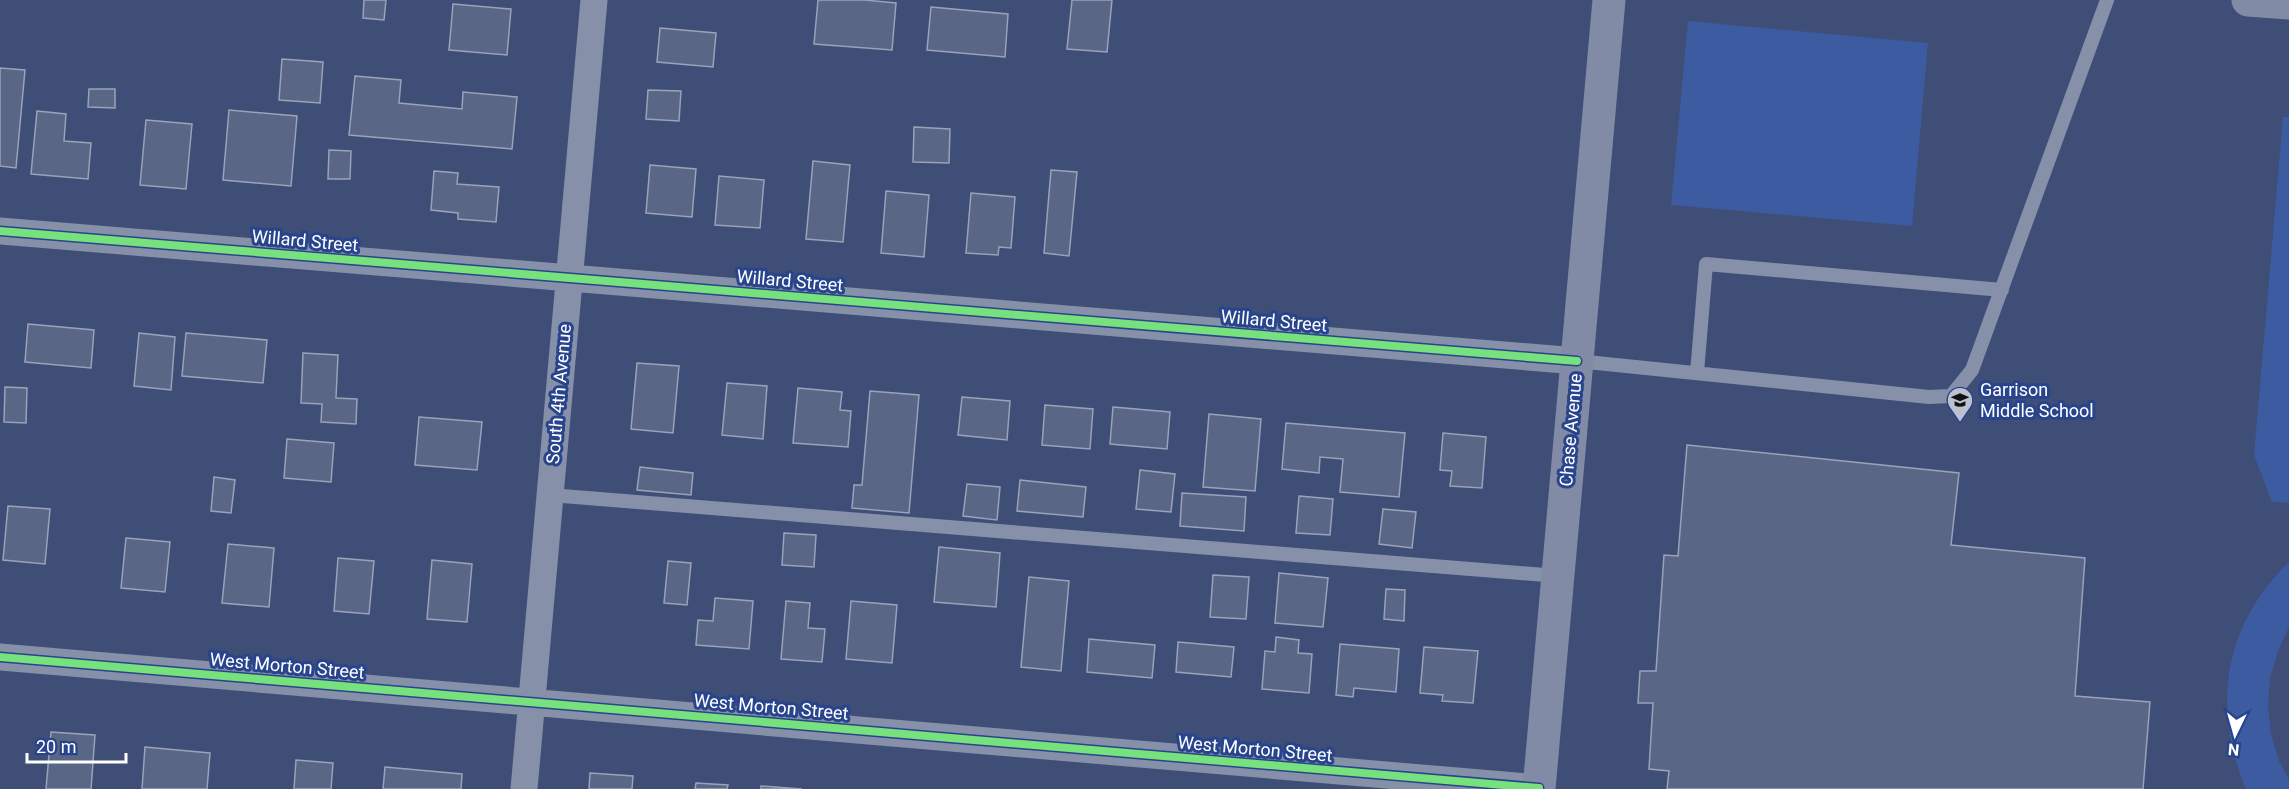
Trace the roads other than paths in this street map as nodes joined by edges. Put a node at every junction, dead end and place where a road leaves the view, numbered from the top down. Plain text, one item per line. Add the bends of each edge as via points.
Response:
1 (594, 0) edge
2 (1609, 0) edge
3 (2107, 0) edge
4 (2248, 0) edge
5 (2289, 3) edge
6 (0, 231) edge
7 (569, 278) junction
8 (2002, 290) junction
9 (1577, 361) junction
10 (1696, 373) junction
11 (550, 495) junction
12 (1558, 576) junction
13 (0, 657) edge
14 (532, 702) junction
15 (524, 789) edge
16 (1539, 789) edge

1 - 7 street, South 4th Avenue
2 - 9 street, Chase Avenue
3 - 8 lane
4 - 5 street
6 - 7 street, Willard Street
7 - 9 street, Willard Street
7 - 11 street, South 4th Avenue
8 - 10 lane via 1972,370 1951,396
8 - 10 lane via 1706,264
9 - 10 lane
9 - 12 street, Chase Avenue
11 - 12 lane
11 - 14 street, South 4th Avenue
12 - 16 street, Chase Avenue
13 - 14 street, West Morton Street
14 - 15 street, South 4th Avenue
14 - 16 street, West Morton Street

